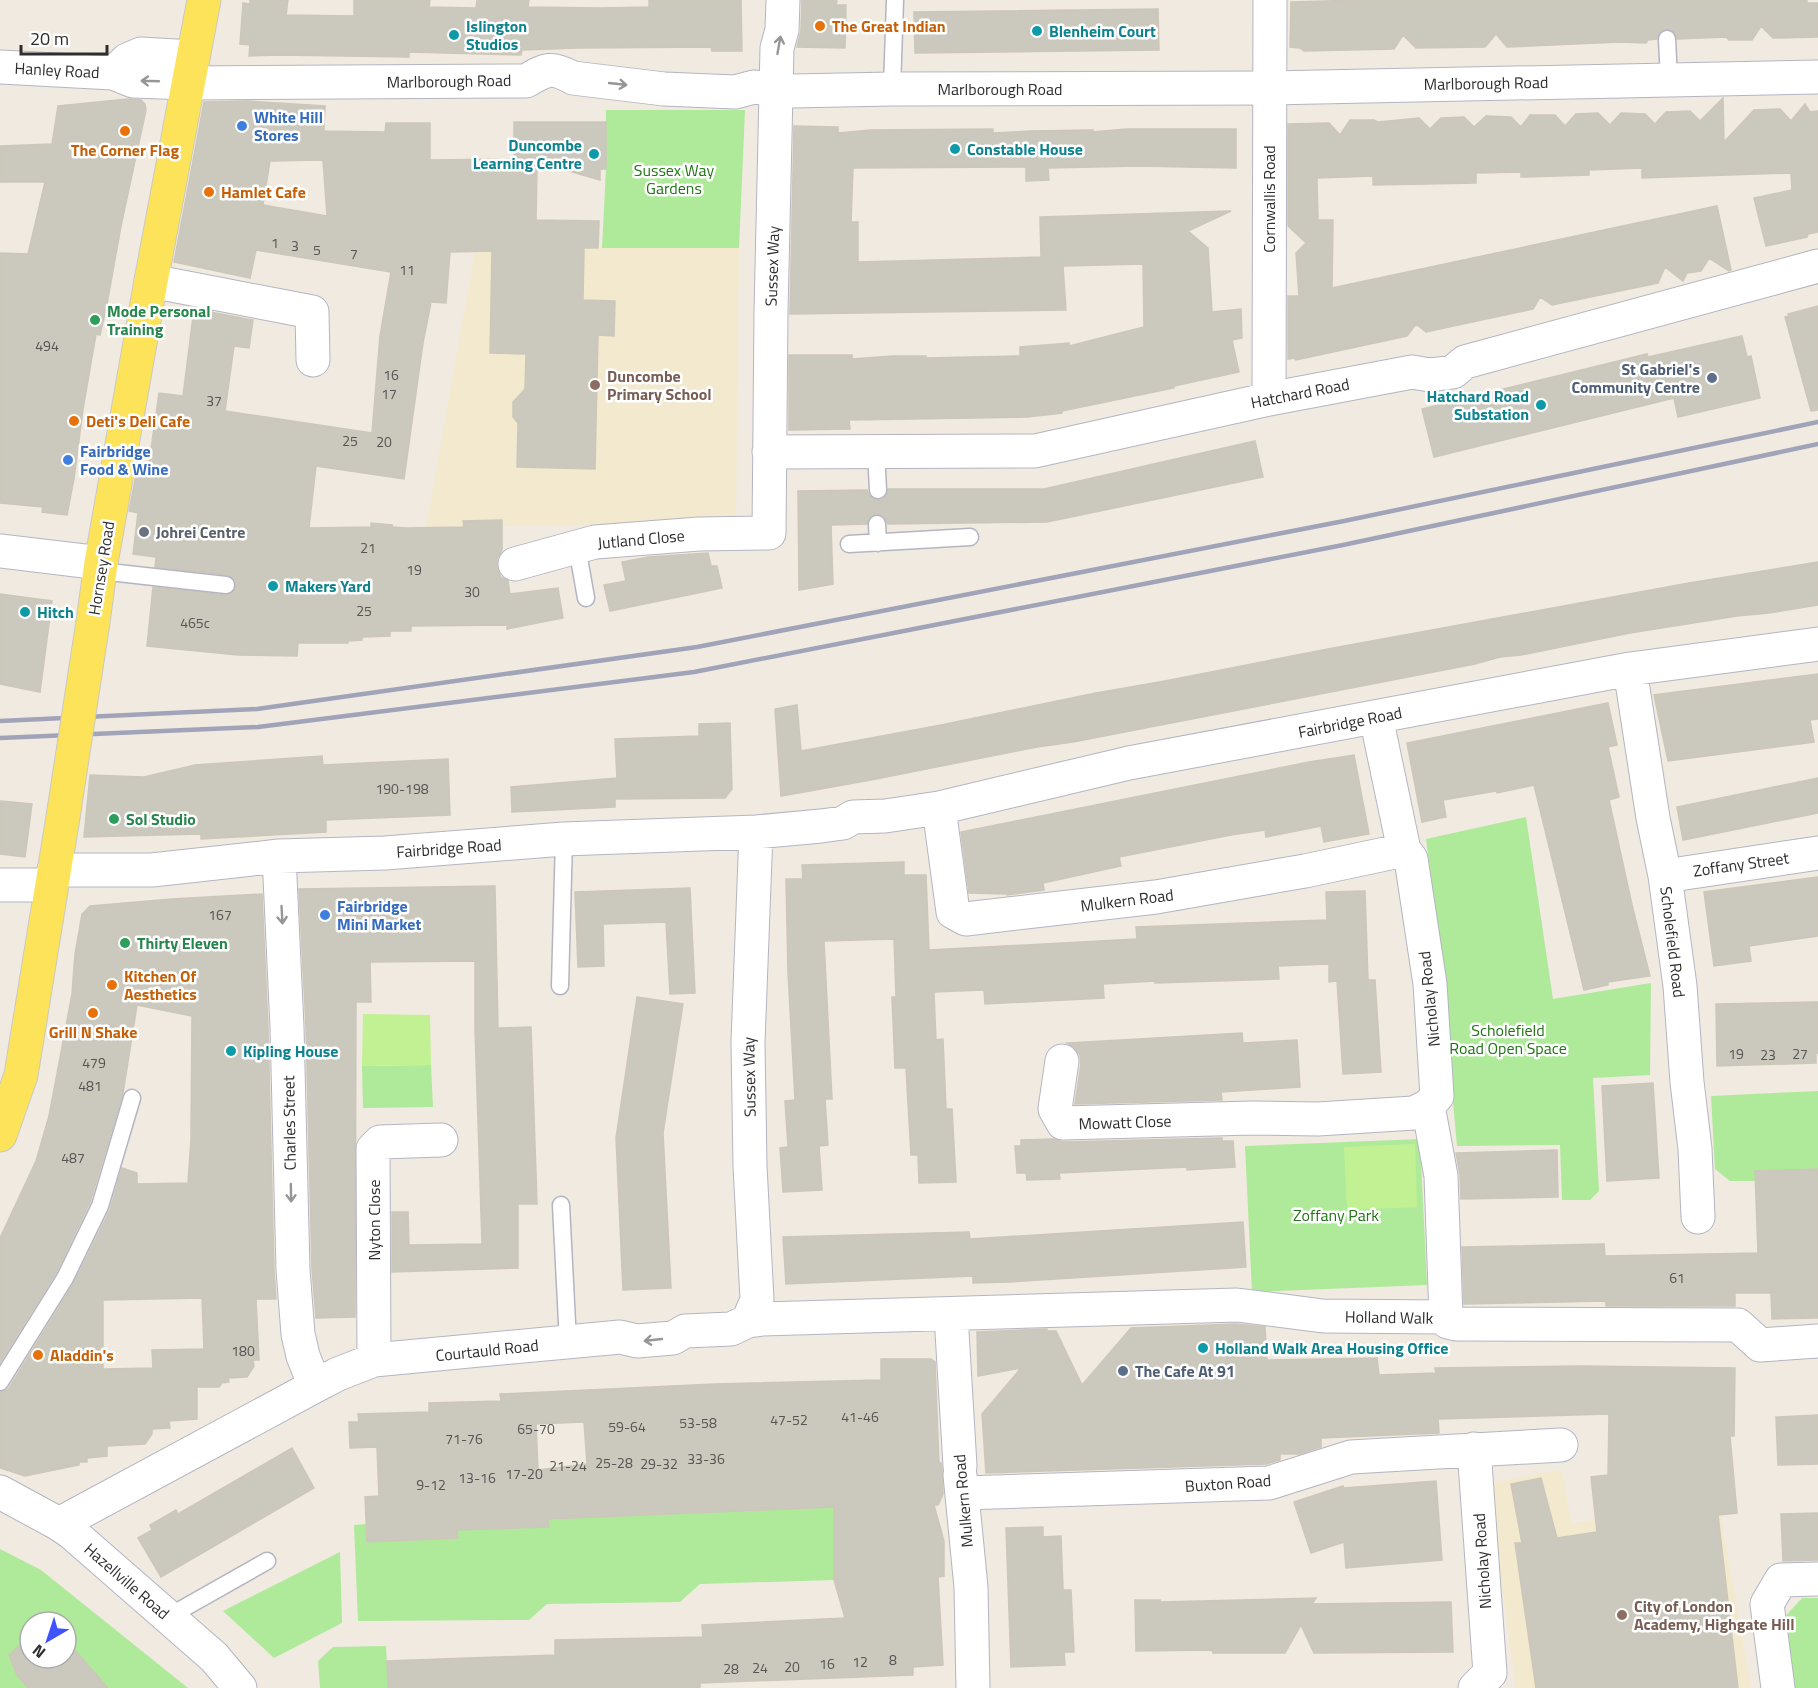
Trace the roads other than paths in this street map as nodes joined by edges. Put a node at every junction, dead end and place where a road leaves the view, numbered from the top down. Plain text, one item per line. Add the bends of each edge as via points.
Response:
1 (204, 0) edge
2 (783, 0) edge
3 (895, 0) edge
4 (1270, 0) edge
5 (1667, 39) dead end
6 (0, 67) edge
7 (191, 70) junction
8 (1818, 77) edge
9 (1669, 80) junction
10 (1269, 88) junction
11 (892, 89) junction
12 (777, 91) junction
13 (1818, 266) edge
14 (151, 281) junction
15 (313, 360) dead end
16 (1269, 399) junction
17 (876, 451) junction
18 (769, 452) junction
19 (878, 490) dead end
20 (877, 524) dead end
21 (769, 533) joint
22 (970, 537) dead end
23 (878, 543) junction
24 (849, 544) dead end
25 (577, 547) junction
26 (0, 551) edge
27 (515, 564) dead end
28 (101, 567) junction
29 (226, 585) dead end
30 (586, 598) dead end
31 (1818, 644) edge
32 (1630, 669) junction
33 (1376, 717) junction
34 (939, 808) junction
35 (756, 832) junction
36 (564, 839) junction
37 (1404, 850) junction
38 (1818, 853) edge
39 (279, 856) junction
40 (1665, 876) junction
41 (52, 878) junction
42 (0, 885) edge
43 (560, 986) dead end
44 (1062, 1061) dead end
45 (132, 1098) dead end
46 (1428, 1106) junction
47 (0, 1135) edge
48 (441, 1140) dead end
49 (561, 1205) dead end
50 (1698, 1217) dead end
51 (951, 1315) junction
52 (1446, 1317) junction
53 (748, 1321) junction
54 (1818, 1341) edge
55 (568, 1342) junction
56 (374, 1360) junction
57 (0, 1382) edge
58 (315, 1386) junction
59 (1561, 1445) dead end
60 (1474, 1449) junction
61 (961, 1478) junction
62 (0, 1492) edge
63 (59, 1524) junction
64 (267, 1561) dead end
65 (1818, 1579) edge
66 (168, 1617) junction
67 (1483, 1680) edge
68 (240, 1688) edge
69 (973, 1688) edge
70 (1778, 1688) edge

1 - 7 main road, Hornsey Road
12 -> 2 street, Sussex Way
3 - 11 lane
4 - 10 street, Cornwallis Road
5 - 9 lane
6 - 7 street, Hanley Road via 113,73 133,81
7 -> 12 street, Marlborough Road via 735,92 754,87
7 - 14 main road, Hornsey Road
8 - 9 street, Marlborough Road
9 - 10 street, Marlborough Road
10 - 11 street, Marlborough Road
10 - 16 street, Cornwallis Road
11 - 12 street, Marlborough Road
12 - 18 street, Sussex Way
13 - 16 street, Hatchard Road via 1465,363 1453,372 1412,372
14 - 15 street via 312,312
14 - 28 main road, Hornsey Road
16 - 17 street, Hatchard Road via 1035,451
17 - 18 street, Hatchard Road
17 - 19 lane
18 - 21 street, Sussex Way
20 - 23 lane
21 - 25 street, Jutland Close via 699,534 595,542
22 - 23 lane
23 - 24 lane
25 - 27 street, Jutland Close
25 - 30 lane
26 - 28 street
28 - 29 lane
28 - 41 main road, Hornsey Road, bridge
31 - 32 street, Fairbridge Road
32 - 33 street, Fairbridge Road
32 - 40 street, Scholefield Road
33 - 34 street, Fairbridge Road via 1129,763
33 - 37 street, Nicholay Road
34 - 35 street, Fairbridge Road
34 - 37 street, Mulkern Road via 953,912 966,919 1156,897
35 - 36 street, Fairbridge Road
35 - 53 street, Sussex Way via 747,1042 757,1300
36 - 39 street, Fairbridge Road via 385,853
36 - 43 lane
37 - 46 street, Nicholay Road via 1411,859 1430,984 1437,1096
38 - 40 street, Zoffany Street
39 - 41 street, Fairbridge Road
39 -> 58 street, Charles Street via 293,1270 298,1334
40 - 50 street, Scholefield Road via 1680,986
41 - 42 street, Fairbridge Road
41 - 47 main road, Hornsey Road via 21,1075
44 - 46 street, Mowatt Close via 1055,1109 1063,1123 1318,1119 1414,1113
45 - 57 lane via 100,1206 66,1278
46 - 52 street via 1441,1176
48 - 56 street, Nyton Close via 380,1142 374,1149
49 - 55 lane
51 - 52 street, Holland Walk via 1237,1305 1323,1316
51 - 53 street, Courtauld Road
51 - 61 street, Mulkern Road
52 - 54 street, Holland Walk via 1456,1324 1738,1325 1760,1345
53 -> 55 street, Courtauld Road via 731,1329 685,1331 673,1338
55 - 56 street, Courtauld Road
56 - 58 street, Courtauld Road
58 - 63 street, Courtauld Road
59 - 60 street, Buxton Road
60 - 61 street, Buxton Road via 1351,1457 1269,1483
60 - 67 street, Nicholay Road
61 - 69 street, Mulkern Road via 971,1587
62 - 63 street, Hazellville Road
63 - 66 street, Hazellville Road
64 - 66 lane
65 - 70 street via 1780,1580 1767,1604
66 - 68 street, Hazellville Road via 214,1657

